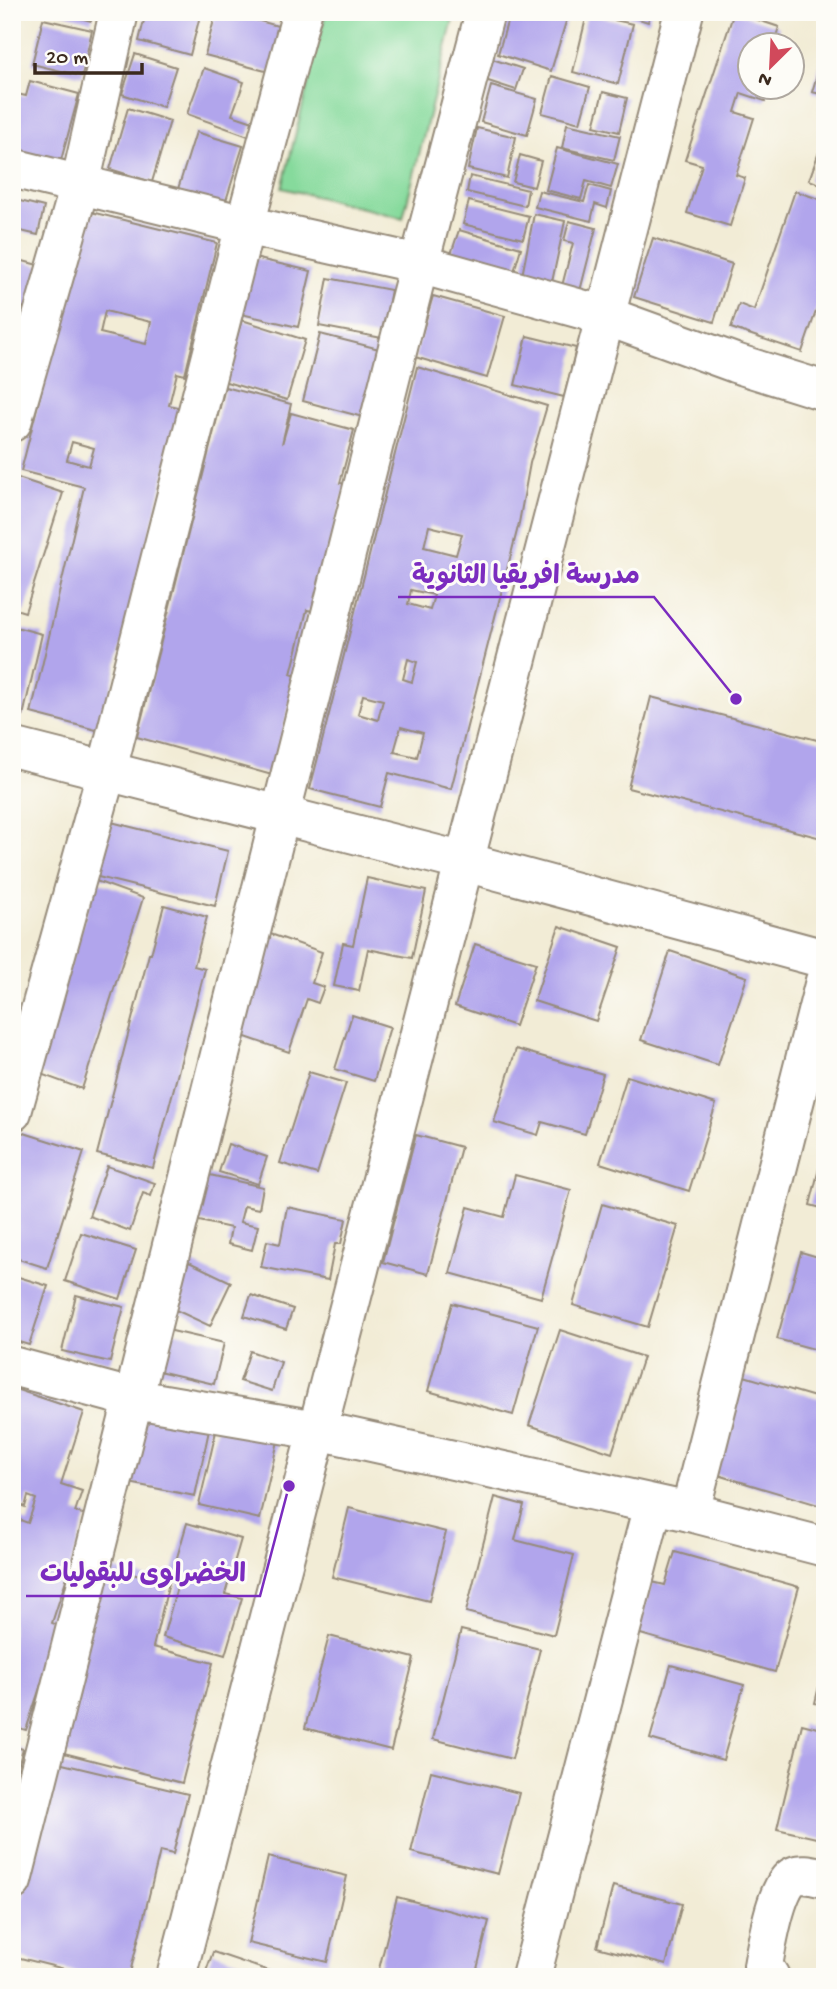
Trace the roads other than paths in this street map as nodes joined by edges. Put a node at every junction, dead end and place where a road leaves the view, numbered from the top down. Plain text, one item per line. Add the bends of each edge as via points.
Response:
1 (119, 12) edge
2 (302, 12) edge
3 (485, 12) edge
4 (684, 12) edge
5 (12, 169) edge
6 (80, 185) junction
7 (245, 225) junction
8 (419, 264) junction
9 (606, 316) junction
10 (825, 391) edge
11 (12, 422) edge
12 (12, 747) edge
13 (107, 770) junction
14 (281, 817) junction
15 (465, 862) junction
16 (825, 959) edge
17 (825, 981) edge
18 (12, 1112) edge
19 (12, 1366) edge
20 (135, 1399) junction
21 (317, 1430) junction
22 (653, 1505) junction
23 (690, 1512) junction
24 (825, 1547) edge
25 (825, 1878) edge
26 (12, 1881) edge
27 (176, 1977) edge
28 (531, 1977) edge
29 (770, 1977) edge

1 - 6 street
2 - 7 street
3 - 8 street
4 - 9 street
5 - 6 street
6 - 7 street
6 - 11 street
7 - 8 street
7 - 13 street
8 - 9 street
8 - 14 street
9 - 10 street
9 - 15 street
12 - 13 street
13 - 14 street
13 - 18 street
14 - 15 street
14 - 20 street
15 - 16 street
15 - 21 street
17 - 23 street
19 - 20 street
20 - 21 street
20 - 26 street
21 - 22 street
21 - 27 street
22 - 23 street
22 - 28 street
23 - 24 street
25 - 29 street via 802,1874 785,1885 763,1966

